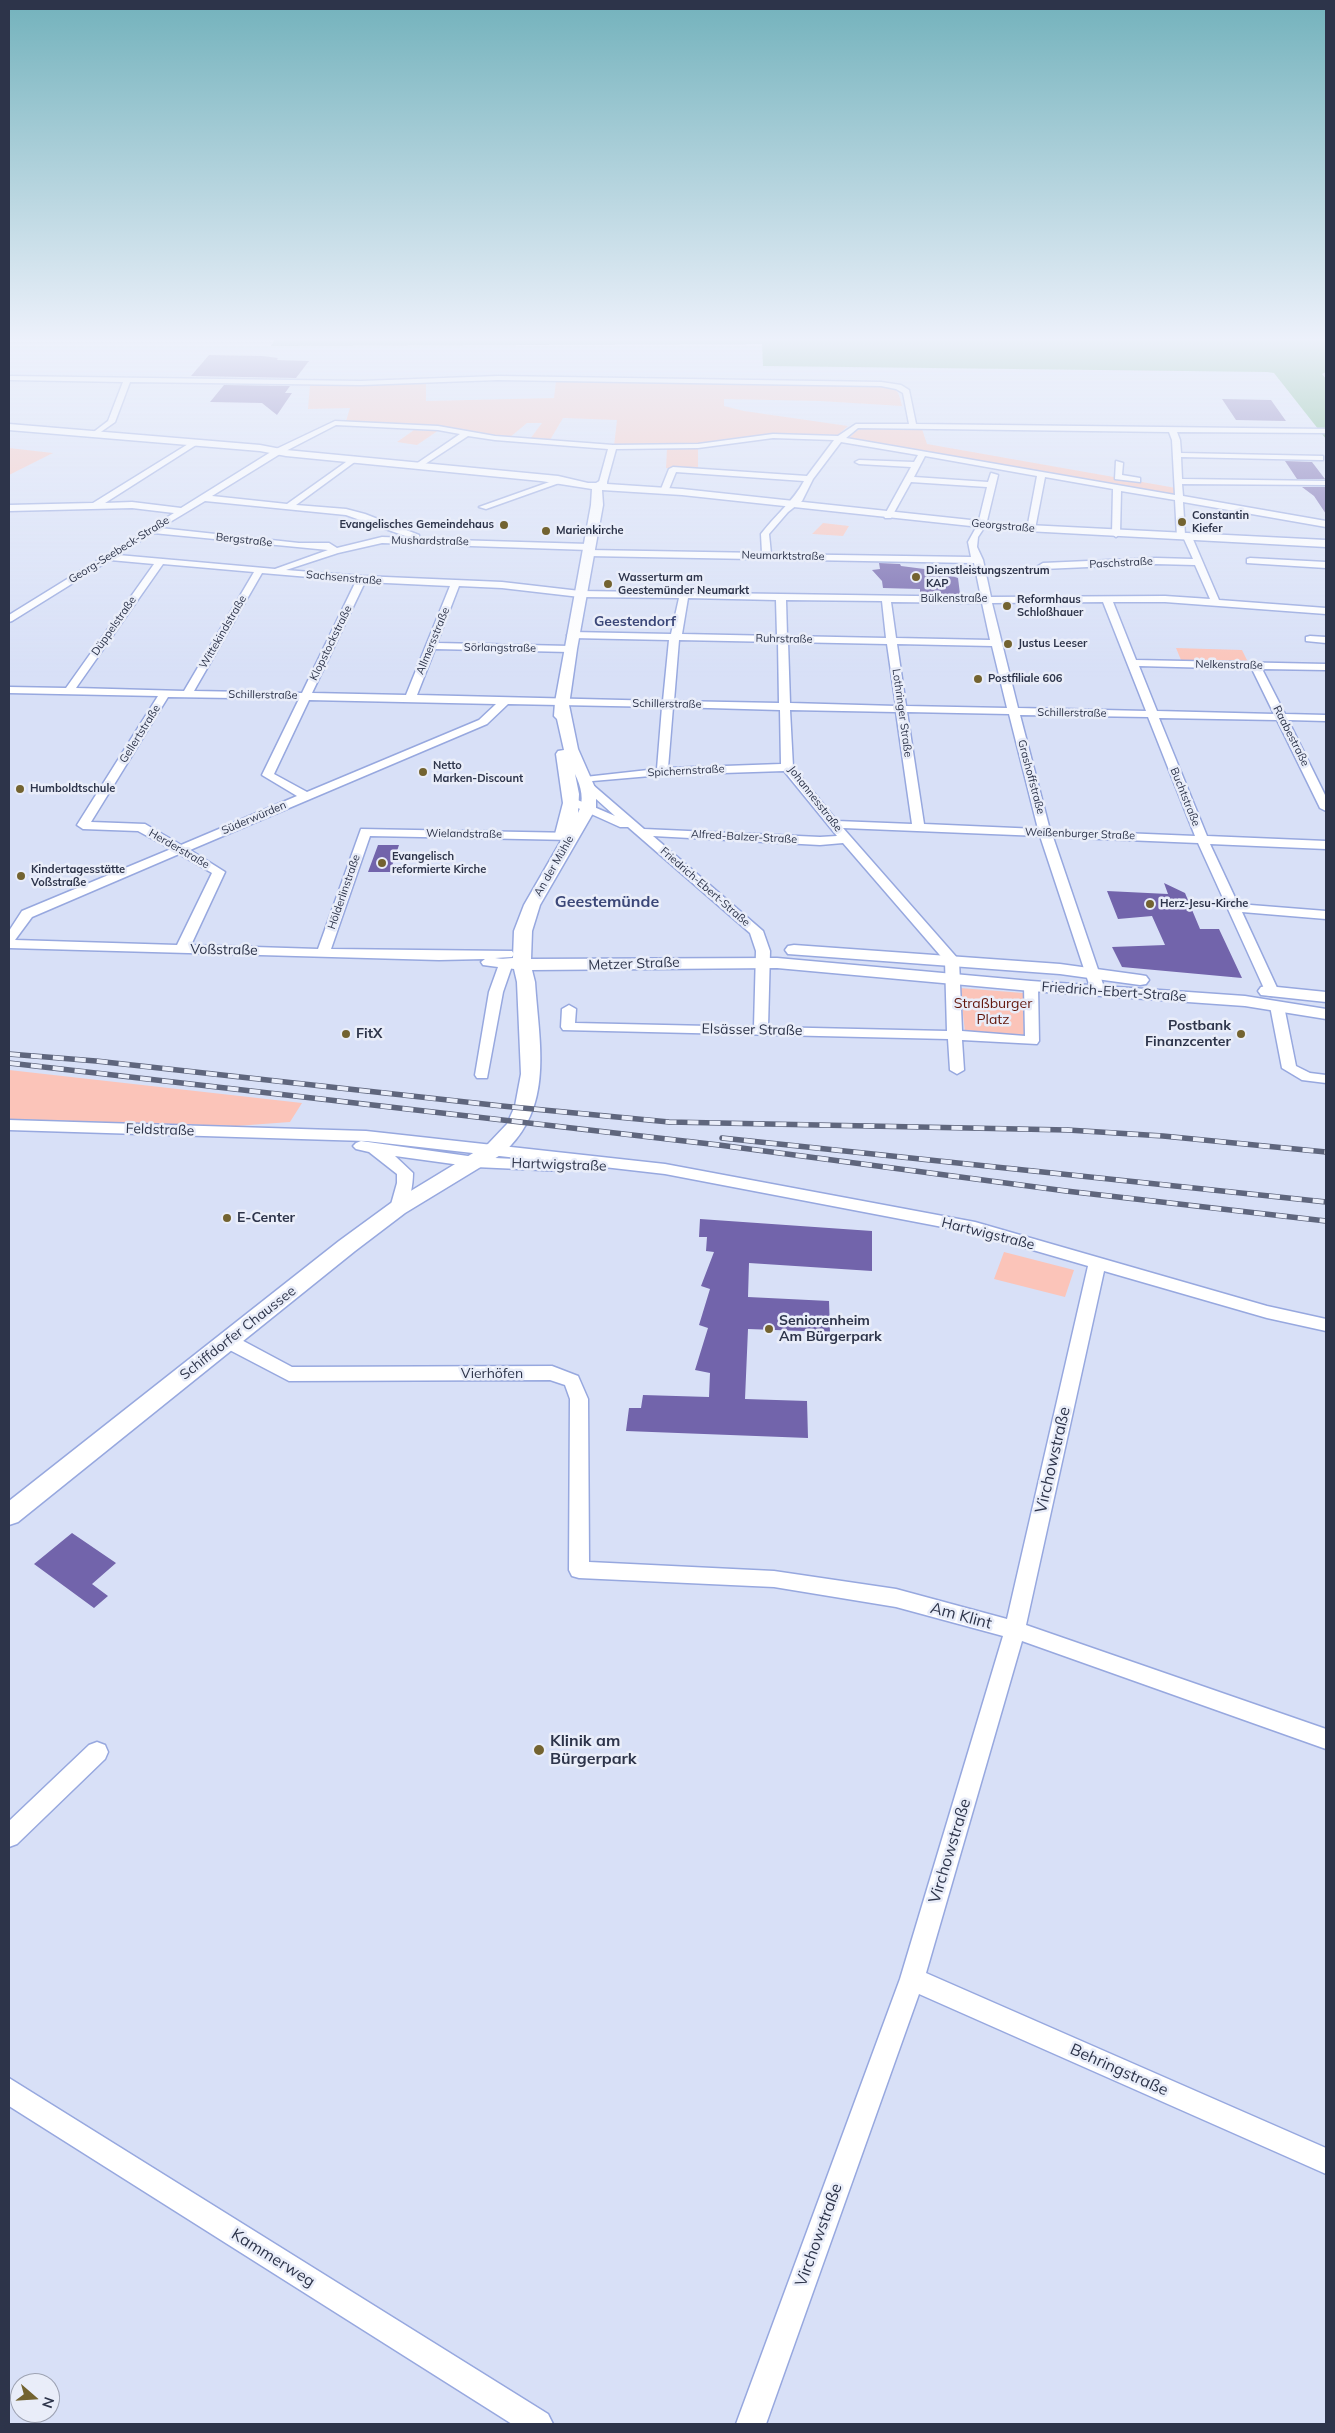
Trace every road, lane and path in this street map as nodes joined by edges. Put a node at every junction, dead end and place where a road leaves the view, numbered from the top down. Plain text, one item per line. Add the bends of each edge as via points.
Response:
1 (180, 452) edge
2 (266, 452) edge
3 (277, 452) junction
4 (441, 452) edge
5 (612, 452) edge
6 (830, 452) edge
7 (916, 452) edge
8 (1177, 452) edge
9 (924, 453) junction
10 (1177, 455) junction
11 (353, 459) junction
12 (860, 462) dead end
13 (1119, 463) dead end
14 (420, 466) junction
15 (916, 466) junction
16 (996, 466) junction
17 (1326, 466) edge
18 (1042, 474) junction
19 (545, 479) junction
20 (809, 479) junction
21 (909, 479) junction
22 (558, 482) junction
23 (1144, 482) dead end
24 (1326, 483) edge
25 (1176, 485) junction
26 (603, 486) junction
27 (991, 488) junction
28 (1117, 488) junction
29 (665, 489) junction
30 (1198, 491) dead end
31 (682, 492) junction
32 (202, 498) junction
33 (1180, 498) junction
34 (791, 504) junction
35 (95, 506) junction
36 (289, 506) junction
37 (482, 507) dead end
38 (9, 508) edge
39 (181, 511) junction
40 (888, 516) junction
41 (1326, 524) edge
42 (1031, 529) junction
43 (150, 530) junction
44 (984, 530) junction
45 (1116, 534) junction
46 (1184, 537) junction
47 (423, 540) junction
48 (1326, 543) edge
49 (983, 547) dead end
50 (589, 550) junction
51 (335, 551) junction
52 (767, 556) junction
53 (108, 557) junction
54 (978, 560) junction
55 (1250, 561) dead end
56 (160, 562) junction
57 (1198, 562) junction
58 (1326, 565) edge
59 (1043, 566) dead end
60 (259, 571) junction
61 (275, 572) junction
62 (362, 580) junction
63 (455, 584) junction
64 (580, 594) junction
65 (684, 595) junction
66 (781, 597) junction
67 (886, 599) junction
68 (988, 599) junction
69 (1107, 599) junction
70 (1215, 601) junction
71 (1326, 610) edge
72 (9, 619) edge
73 (674, 637) junction
74 (782, 639) junction
75 (1310, 639) dead end
76 (1326, 640) edge
77 (892, 641) junction
78 (571, 642) junction
79 (996, 643) junction
80 (430, 646) junction
81 (1132, 663) junction
82 (1255, 665) junction
83 (1326, 667) edge
84 (9, 690) edge
85 (69, 691) junction
86 (165, 693) junction
87 (187, 694) junction
88 (305, 696) junction
89 (410, 699) junction
90 (505, 701) junction
91 (562, 702) junction
92 (668, 704) junction
93 (785, 707) junction
94 (902, 709) junction
95 (1014, 711) junction
96 (1152, 715) junction
97 (1282, 718) junction
98 (1326, 718) edge
99 (787, 767) junction
100 (662, 772) junction
101 (587, 783) junction
102 (306, 796) junction
103 (580, 805) junction
104 (1326, 808) edge
105 (833, 824) junction
106 (83, 825) joint
107 (918, 827) junction
108 (640, 831) junction
109 (365, 832) joint
110 (1045, 832) junction
111 (567, 836) junction
112 (846, 839) junction
113 (1202, 839) junction
114 (1326, 845) edge
115 (179, 850) junction
116 (1233, 907) junction
117 (1326, 915) edge
118 (9, 942) edge
119 (182, 949) junction
120 (323, 953) junction
121 (763, 957) junction
122 (514, 959) junction
123 (952, 960) junction
124 (1093, 972) junction
125 (951, 978) junction
126 (1030, 986) junction
127 (1098, 990) junction
128 (1326, 997) edge
129 (1274, 999) junction
130 (569, 1009) dead end
131 (1326, 1014) edge
132 (761, 1030) junction
133 (954, 1035) junction
134 (957, 1070) dead end
135 (482, 1075) dead end
136 (1326, 1079) edge
137 (9, 1125) edge
138 (312, 1136) junction
139 (367, 1147) junction
140 (495, 1149) junction
141 (475, 1162) junction
142 (644, 1167) junction
143 (398, 1208) junction
144 (1097, 1263) junction
145 (1326, 1325) edge
146 (228, 1341) junction
147 (9, 1515) edge
148 (579, 1570) joint
149 (1015, 1630) junction
150 (1326, 1739) edge
151 (97, 1752) dead end
152 (9, 1836) edge
153 (912, 1979) junction
154 (9, 2091) edge
155 (1326, 2161) edge
156 (538, 2424) edge
157 (750, 2424) edge

1 - 35 street
2 - 3 main road, Georgstraße
3 - 11 main road, Georgstraße
3 - 32 street, Georg-Seebeck-Straße
4 - 14 street
5 - 26 street
6 - 20 street
7 - 9 street
8 - 10 street
9 - 15 street
9 - 16 street
10 - 17 street via 1318,454
10 - 25 street
11 - 14 main road, Georgstraße
11 - 36 street
12 - 15 street
13 - 23 street via 1118,477
14 - 19 main road, Georgstraße
15 - 21 street
16 - 18 street
16 - 27 street, Grashoffstraße
18 - 28 street
18 - 42 street
19 - 22 main road, Georgstraße
19 - 26 main road, Georgstraße
20 - 29 street via 673,469
20 - 34 street via 799,498
21 - 27 street
21 - 40 street
22 - 26 main road, Georgstraße
22 - 37 street
24 - 25 street
25 - 30 street
25 - 33 street
26 - 29 main road, Georgstraße
26 - 31 main road, Georgstraße
26 - 50 main road, An der Mühle
27 - 44 street, Grashoffstraße
28 - 33 street
28 - 45 street
29 - 31 main road, Georgstraße
31 - 34 main road, Georgstraße
32 - 36 street
32 - 39 street, Georg-Seebeck-Straße
33 - 41 street
33 - 46 street
34 - 40 main road, Georgstraße
34 - 52 street via 765,534
35 - 38 street
35 - 39 street via 132,505
36 - 47 street via 362,516
39 - 43 street, Georg-Seebeck-Straße
40 - 44 main road, Georgstraße
42 - 44 main road, Georgstraße
42 - 45 main road, Georgstraße
43 - 51 street, Bergstraße via 299,546 328,546
43 - 53 street, Georg-Seebeck-Straße
44 - 54 street, Grashoffstraße via 976,531 973,542 974,557
45 - 46 main road, Georgstraße
46 - 48 main road, Georgstraße
46 - 57 street
47 - 50 street, Mushardstraße
47 - 51 street, Mushardstraße via 382,540
49 - 54 street
50 - 52 street, Neumarktstraße
50 - 64 main road, An der Mühle
51 - 61 street, Mushardstraße
52 - 54 street, Neumarktstraße
53 - 56 street, Sachsenstraße
53 - 72 street, Georg-Seebeck-Straße
54 - 68 street, Grashoffstraße
55 - 58 street
56 - 60 street, Sachsenstraße
56 - 85 street, Düppelstraße
57 - 59 street, Paschstraße
57 - 70 street
60 - 61 street, Sachsenstraße
60 - 87 street, Wittekindstraße
61 - 62 street, Sachsenstraße
62 - 63 street, Sachsenstraße
62 - 88 street, Klopstockstraße
63 - 64 street, Sachsenstraße via 502,585
63 - 80 street, Allmersstraße
64 - 65 street, Bülkenstraße
64 - 78 main road, An der Mühle
65 - 66 street, Bülkenstraße
65 - 73 street via 678,633
66 - 67 street, Bülkenstraße
66 - 74 street, Johannesstraße
67 - 68 street, Bülkenstraße
67 - 77 street, Lothringer Straße
68 - 69 street, Bülkenstraße
68 - 79 street, Grashoffstraße
69 - 70 street, Bülkenstraße
69 - 81 street, Buchtstraße
70 - 71 street, Bülkenstraße
73 - 74 street, Ruhrstraße
73 - 78 street, Ruhrstraße
73 - 92 street
74 - 77 street, Ruhrstraße
74 - 93 street, Johannesstraße
75 - 76 street
77 - 79 street, Ruhrstraße
77 - 94 street, Lothringer Straße
78 - 80 street, Sörlangstraße
78 - 91 main road, An der Mühle
79 - 95 street, Grashoffstraße
80 - 89 street, Allmersstraße
81 - 82 street, Nelkenstraße
81 - 96 street, Buchtstraße
82 - 83 street, Nelkenstraße
82 - 97 street, Raabestraße
84 - 85 street, Schillerstraße
85 - 86 street, Schillerstraße
86 - 87 street, Schillerstraße
86 - 106 street, Gellertstraße
87 - 88 street, Schillerstraße
88 - 89 street, Schillerstraße
88 - 102 street, Klopstockstraße via 268,775
89 - 90 street, Schillerstraße
90 - 91 street, Schillerstraße
90 - 102 street, Süderwürden via 483,722
91 - 92 street, Schillerstraße
91 - 101 main road, An der Mühle via 571,750
91 - 103 main road, An der Mühle via 563,755
92 - 93 street, Schillerstraße
92 - 100 street
93 - 94 street, Schillerstraße
93 - 99 street, Johannesstraße
94 - 95 street, Schillerstraße
94 - 107 street, Lothringer Straße
95 - 96 street, Schillerstraße
95 - 110 street, Grashoffstraße
96 - 97 street, Schillerstraße
96 - 113 street, Buchtstraße
97 - 98 street, Schillerstraße
97 - 104 street, Raabestraße
99 - 100 street, Spichernstraße
99 - 105 street, Johannesstraße
100 - 101 street, Spichernstraße
101 - 103 main road, An der Mühle
101 - 108 street, Friedrich-Ebert-Straße
102 - 115 street, Süderwürden
103 - 108 street, Friedrich-Ebert-Straße
103 - 111 main road, An der Mühle
105 - 107 street, Weißenburger Straße
105 - 112 street, Johannesstraße
106 - 115 street, Herderstraße via 141,827
107 - 110 street, Weißenburger Straße
108 - 112 street, Alfred-Balzer-Straße via 820,841
108 - 121 street, Friedrich-Ebert-Straße via 756,931
109 - 111 street, Wielandstraße
109 - 120 street, Hölderlinstraße
110 - 113 street, Weißenburger Straße
110 - 124 street, Grashoffstraße
111 - 122 main road, An der Mühle via 520,906 510,933
112 - 123 street, Johannesstraße
113 - 114 street, Weißenburger Straße
113 - 116 street, Buchtstraße
115 - 118 street, Süderwürden via 27,914
115 - 119 street, Herderstraße via 219,872
116 - 117 street
116 - 129 street, Buchtstraße
118 - 119 street, Voßstraße
119 - 120 street, Voßstraße
120 - 122 street, Voßstraße
121 - 122 main road, Metzer Straße via 555,966
121 - 123 main road, Friedrich-Ebert-Straße via 786,950
121 - 125 main road, Friedrich-Ebert-Straße
121 - 132 street
122 - 135 street, An der Mühle via 496,992
122 - 140 main road, An der Mühle via 526,982 530,1087 517,1127
123 - 124 main road, Friedrich-Ebert-Straße
123 - 125 street
124 - 127 street, Grashoffstraße
124 - 129 main road, Friedrich-Ebert-Straße
125 - 126 main road, Friedrich-Ebert-Straße
125 - 133 street
126 - 127 main road, Friedrich-Ebert-Straße
126 - 133 street via 1032,1041
127 - 129 main road, Friedrich-Ebert-Straße via 1245,1001
128 - 129 main road, Friedrich-Ebert-Straße
129 - 131 main road, Friedrich-Ebert-Straße
129 - 136 street via 1289,1068 1307,1077
130 - 132 street, Elsässer Straße via 568,1027
132 - 133 street, Elsässer Straße
133 - 134 street
137 - 138 street, Feldstraße
138 - 139 street, Feldstraße
138 - 140 street, Feldstraße via 366,1136
139 - 141 street, Feldstraße
139 - 143 street, Feldstraße via 394,1162 405,1173
140 - 141 main road, An der Mühle
140 - 142 street, Hartwigstraße
141 - 142 street, Hartwigstraße
141 - 143 main road, Schiffdorfer Chaussee
142 - 144 street, Hartwigstraße via 692,1173 974,1228
143 - 146 main road, Schiffdorfer Chaussee
144 - 145 street, Hartwigstraße via 1267,1312
144 - 149 street, Virchowstraße
146 - 147 main road, Schiffdorfer Chaussee
146 - 148 street, Vierhöfen via 289,1374 552,1374 572,1381 579,1398
148 - 149 street, Am Klint via 774,1579 896,1598
149 - 150 street, Am Klint
149 - 153 street, Virchowstraße
151 - 152 street
153 - 155 street, Behringstraße
153 - 157 street, Virchowstraße
154 - 156 street, Kammerweg

